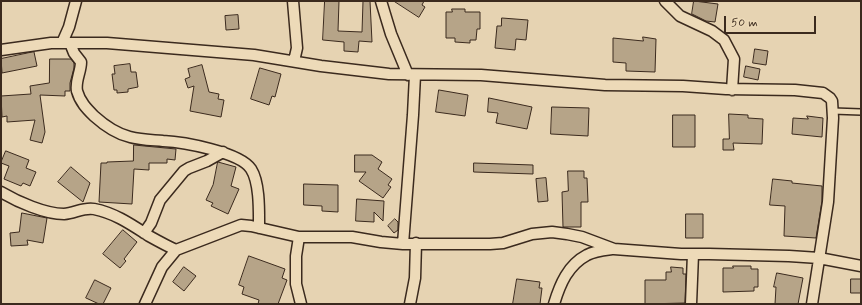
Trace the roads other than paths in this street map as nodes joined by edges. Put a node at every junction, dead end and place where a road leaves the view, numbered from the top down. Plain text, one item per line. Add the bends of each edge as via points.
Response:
1 (76, 1) edge
2 (293, 1) edge
3 (381, 1) edge
4 (665, 1) edge
5 (66, 43) junction
6 (1, 50) edge
7 (294, 61) junction
8 (411, 75) junction
9 (732, 90) junction
10 (833, 111) junction
11 (861, 112) edge
12 (223, 152) junction
13 (1, 192) edge
14 (259, 228) junction
15 (144, 233) junction
16 (299, 237) junction
17 (416, 243) junction
18 (403, 244) junction
19 (614, 249) junction
20 (176, 250) junction
21 (692, 254) junction
22 (819, 258) junction
23 (861, 266) edge
24 (145, 304) edge
25 (301, 304) edge
26 (410, 304) edge
27 (554, 304) edge
28 (691, 304) edge
29 (812, 304) edge

1 - 5 street
2 - 7 street via 297,48
3 - 8 street via 391,34
4 - 9 street via 680,16 712,31 724,40 734,59
5 - 6 street
5 - 7 street via 175,48
5 - 12 street via 82,62 77,83 80,98 88,111 104,124 131,138 165,141
7 - 8 street
8 - 9 street via 481,75 605,85 683,86
8 - 18 street via 413,115
9 - 10 street via 819,92 832,100
10 - 11 lane
10 - 22 street via 828,202
12 - 14 street via 243,161 252,170 260,207
12 - 15 street via 184,171 160,200
13 - 15 street via 55,214 84,209 101,211 125,220
14 - 16 street
14 - 20 street via 241,226
15 - 20 street
16 - 18 street via 352,237
16 - 25 street via 296,284
17 - 18 street
17 - 19 street via 503,243 532,234 552,232 582,238
17 - 26 street via 415,278
19 - 21 street
19 - 27 street via 586,255 573,266 563,278
20 - 24 street via 162,267
21 - 22 street
21 - 28 street
22 - 23 street
22 - 29 street

